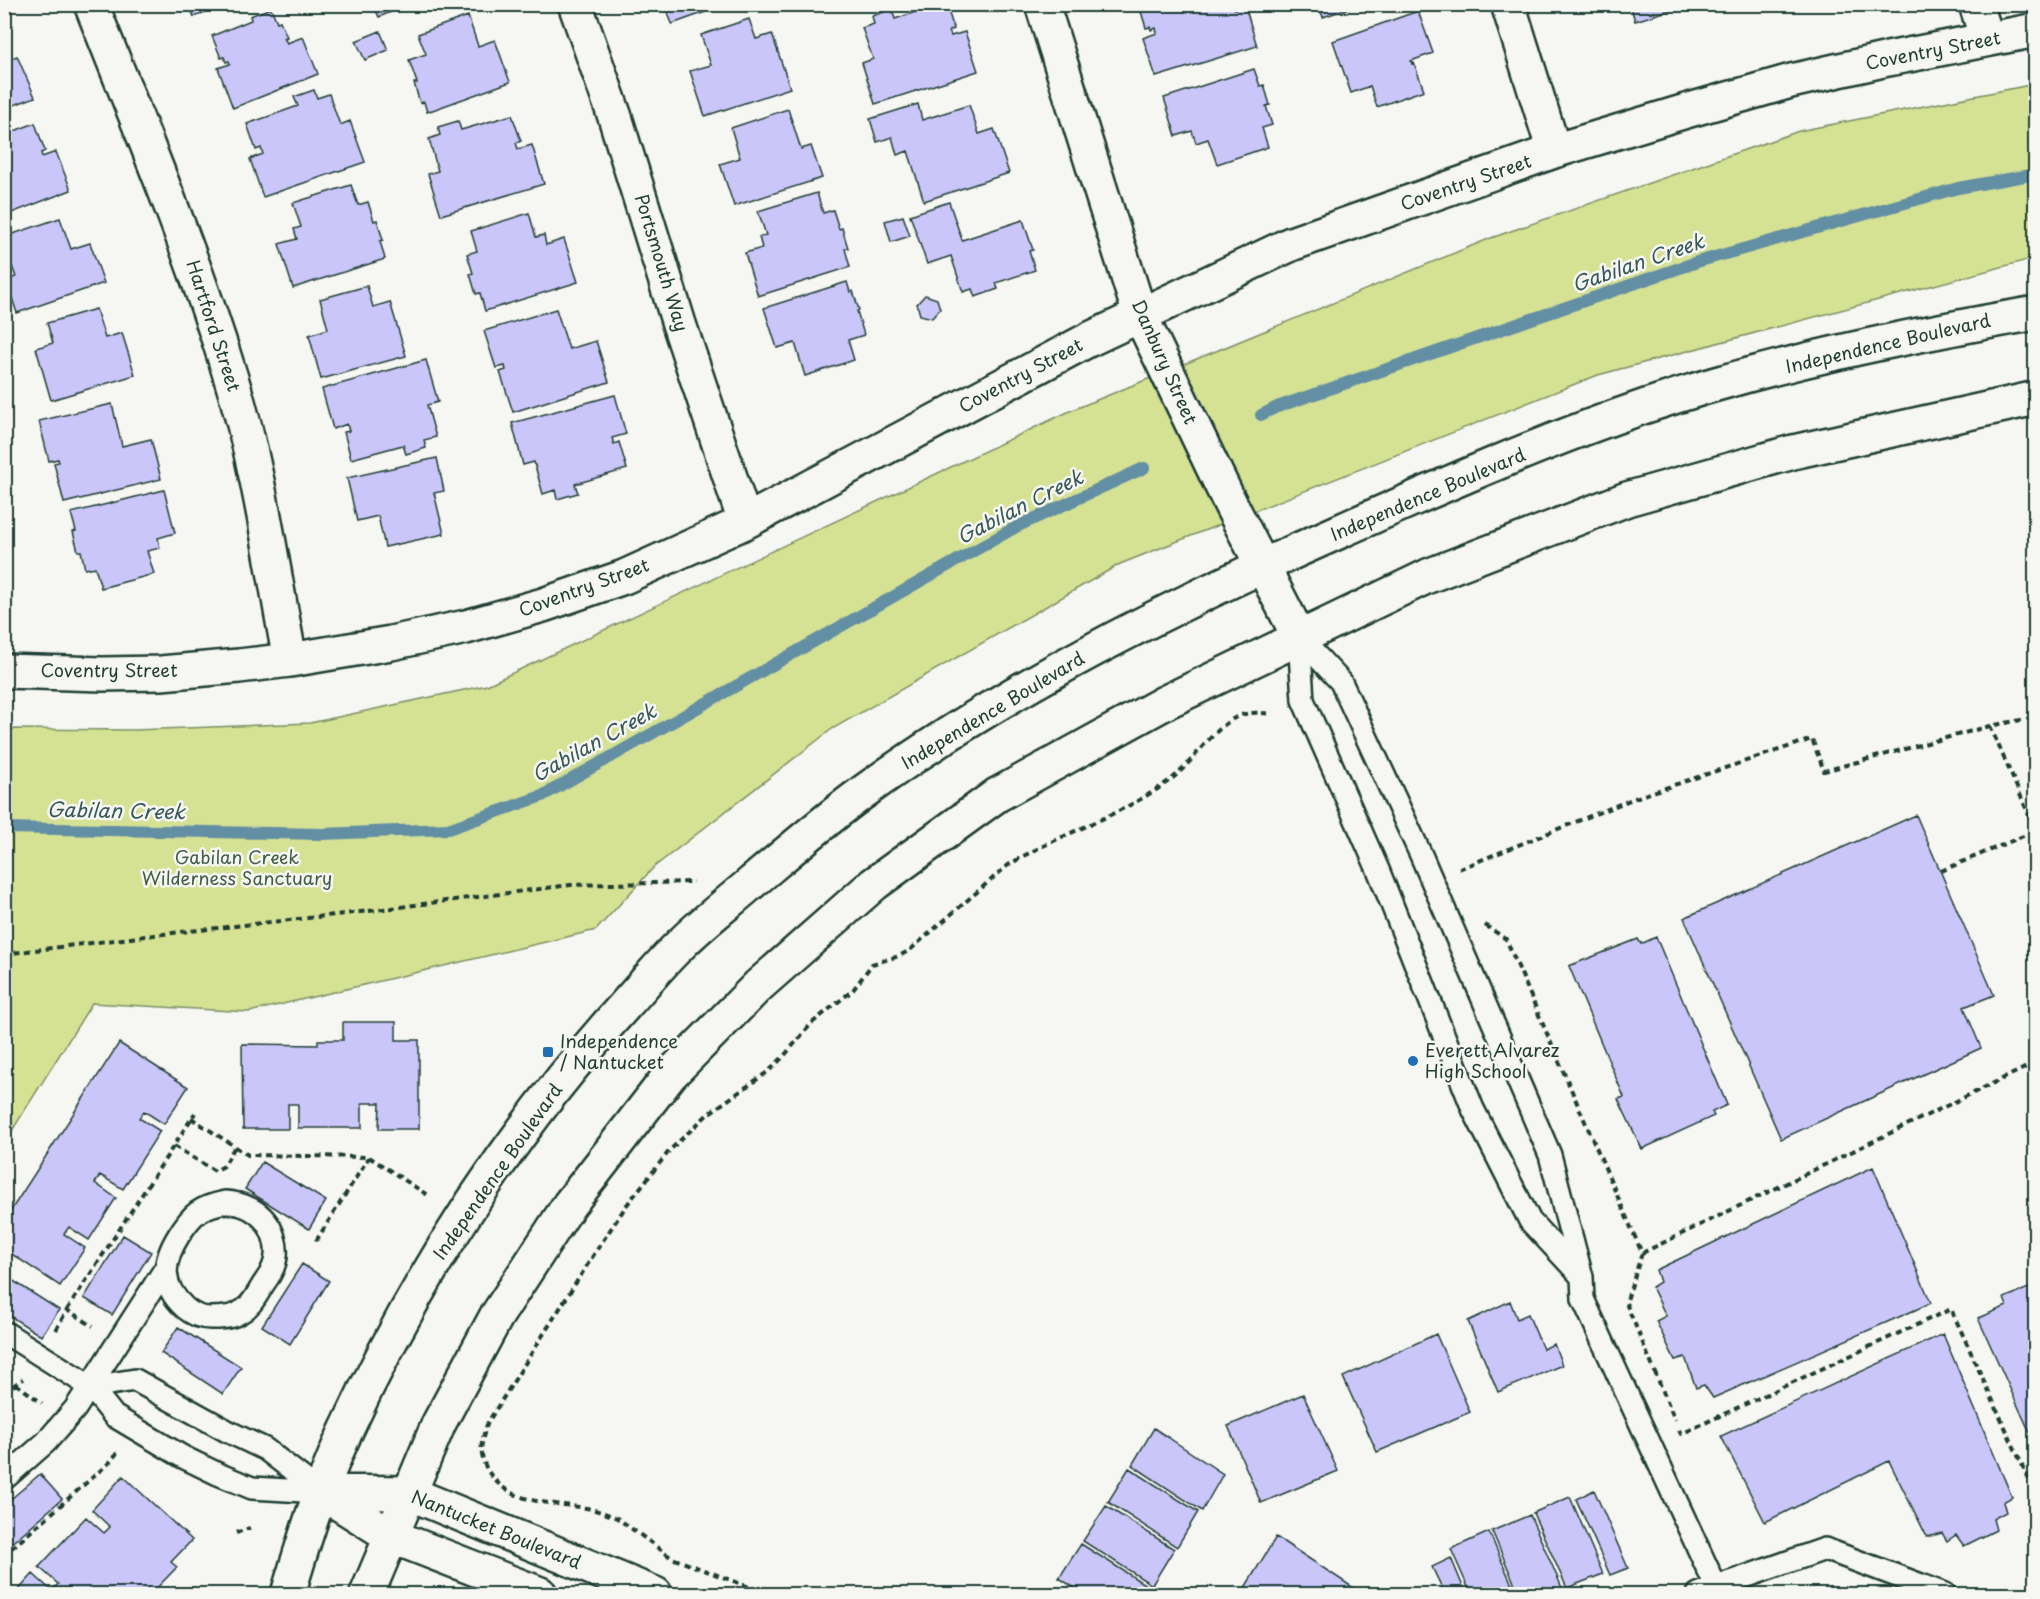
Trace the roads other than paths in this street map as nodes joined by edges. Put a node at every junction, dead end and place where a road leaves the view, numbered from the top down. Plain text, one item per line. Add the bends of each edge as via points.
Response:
1 (91, 4) edge
2 (575, 4) edge
3 (1042, 4) edge
4 (1508, 4) edge
5 (1976, 4) edge
6 (2036, 30) edge
7 (1987, 39) junction
8 (1554, 152) junction
9 (2036, 313) edge
10 (1140, 315) junction
11 (2036, 398) edge
12 (745, 522) junction
13 (1261, 566) junction
14 (1299, 637) junction
15 (290, 660) junction
16 (4, 670) edge
17 (165, 1269) junction
18 (1582, 1277) junction
19 (4, 1332) edge
20 (91, 1387) junction
21 (4, 1479) edge
22 (321, 1492) junction
23 (410, 1493) junction
24 (391, 1536) junction
25 (1707, 1591) edge
26 (288, 1594) edge
27 (367, 1594) edge
28 (540, 1594) edge
29 (655, 1594) edge
30 (1945, 1594) edge

1 - 15 street, Hartford Street via 184,238 231,377 263,515
2 - 12 street, Portsmouth Way
3 - 10 street, Danbury Street
4 - 8 street
5 - 7 street
6 - 7 street, Coventry Street
7 - 8 street, Coventry Street via 1791,81
8 - 10 street, Coventry Street via 1291,244
9 - 13 street, Independence Boulevard via 1944,329 1830,356 1647,406 1416,498
10 - 12 street, Coventry Street
10 - 13 street, Danbury Street
11 - 14 street via 1793,452 1627,499 1428,576
12 - 15 street, Coventry Street via 624,577 543,605 466,627
13 - 14 street, Danbury Street
13 - 22 street, Independence Boulevard via 1121,636 962,726 864,791 682,942 599,1034 533,1116 458,1223 365,1392
14 - 18 lane via 1341,682 1420,855 1550,1155
14 - 18 lane via 1304,700 1379,872 1473,1109 1530,1221
14 - 23 street via 1166,702 997,795 874,884 758,986 670,1075 569,1205 496,1317 439,1423
15 - 16 street, Coventry Street via 161,673
17 - 17 lane via 176,1300 204,1318 221,1318 237,1314 251,1304 272,1271 275,1242 267,1223 252,1209 239,1203 211,1205 189,1220 168,1252
17 - 20 lane
18 - 25 lane via 1584,1299
19 - 20 lane
20 - 21 lane via 64,1424
20 - 22 lane via 114,1416 183,1458 218,1474 252,1488
20 - 22 lane via 135,1380 265,1449
22 - 23 street, Nantucket Boulevard
22 - 24 street
22 - 26 street, Independence Boulevard
23 - 24 street
23 - 29 street, Nantucket Boulevard
24 - 27 street
24 - 28 street
25 - 30 lane via 1825,1549

